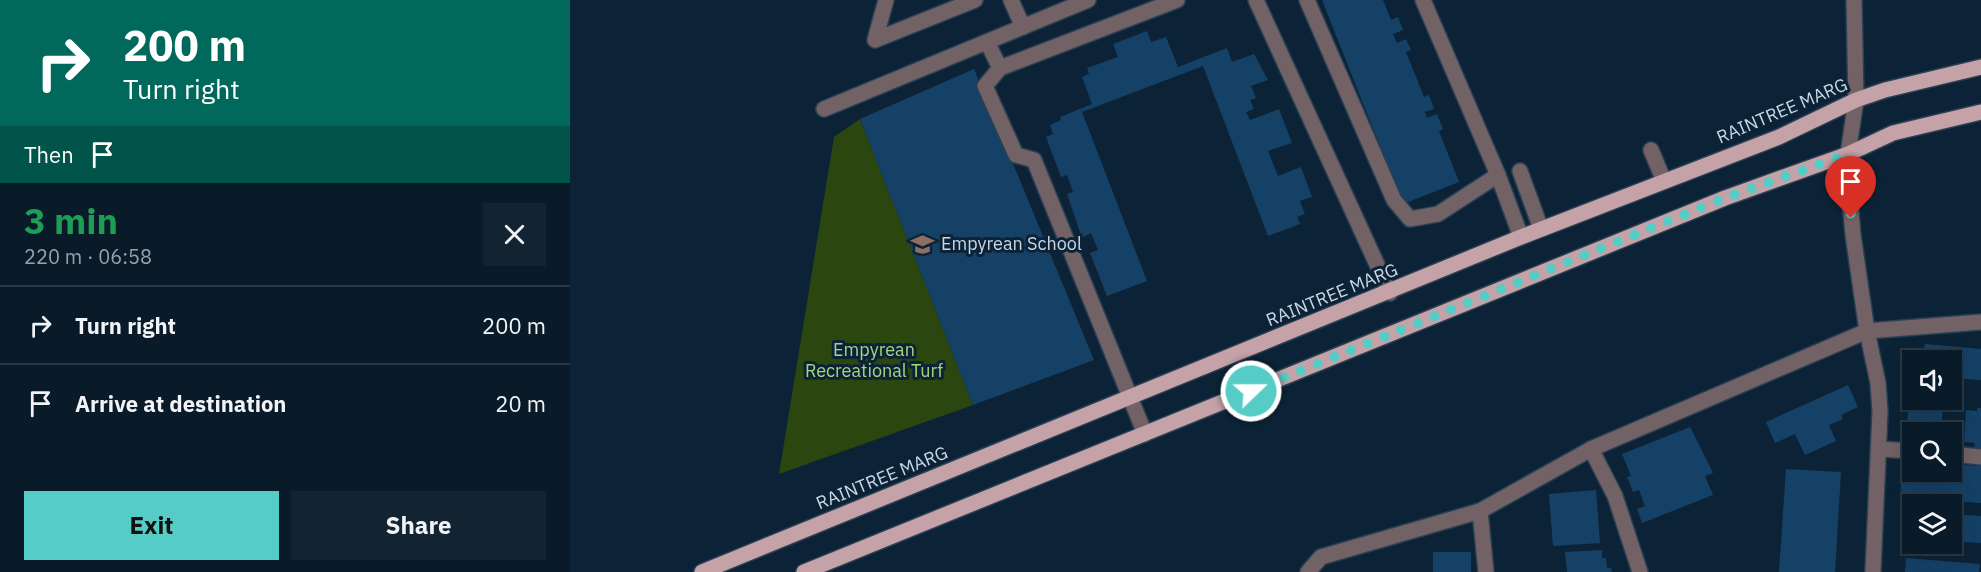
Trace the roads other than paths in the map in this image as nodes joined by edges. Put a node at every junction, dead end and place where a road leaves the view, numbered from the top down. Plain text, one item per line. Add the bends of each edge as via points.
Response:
1 (886, 0) edge
2 (975, 0) edge
3 (1011, 0) edge
4 (1088, 0) edge
5 (1178, 0) edge
6 (1256, 0) edge
7 (1307, 0) edge
8 (1423, 0) edge
9 (1854, 0) edge
10 (1023, 27) junction
11 (987, 42) junction
12 (1981, 67) edge
13 (1000, 68) junction
14 (1856, 100) junction
15 (824, 109) dead end
16 (1981, 112) edge
17 (1651, 150) dead end
18 (1848, 154) junction
19 (1520, 171) dead end
20 (1498, 175) junction
21 (1664, 181) junction
22 (1541, 229) junction
23 (1521, 237) junction
24 (1390, 293) junction
25 (1981, 322) edge
26 (1867, 331) junction
27 (1130, 398) junction
28 (1145, 434) junction
29 (1591, 449) junction
30 (1879, 449) junction
31 (1902, 451) edge
32 (1962, 455) edge
33 (1981, 457) edge
34 (1480, 511) junction
35 (702, 572) edge
36 (804, 572) edge
37 (1308, 572) edge
38 (1486, 572) edge
39 (1640, 572) edge
40 (1873, 572) edge

1 - 2 street via 875,40
3 - 10 street
4 - 10 street
5 - 13 street
6 - 24 street
7 - 20 street via 1394,200 1410,219 1438,214
8 - 20 street
9 - 14 street
10 - 11 street
11 - 13 street
11 - 15 street
12 - 14 main road, RAINTREE MARG
13 - 27 street via 985,86 1016,155 1034,160
14 - 18 street
14 - 21 main road, RAINTREE MARG via 1779,137
16 - 18 main road via 1893,133
17 - 21 street
18 - 26 street via 1852,235
18 - 28 main road via 1725,198
19 - 22 street
20 - 23 street
21 - 22 main road, RAINTREE MARG
22 - 23 main road, RAINTREE MARG
23 - 24 main road, RAINTREE MARG
24 - 27 main road, RAINTREE MARG
25 - 26 street
26 - 29 street
26 - 30 street via 1878,383
27 - 28 street
27 - 35 main road, RAINTREE MARG
28 - 36 main road
29 - 34 street
29 - 39 street via 1615,496
30 - 31 street
30 - 40 street
32 - 33 street
34 - 37 street via 1321,557
34 - 38 street

